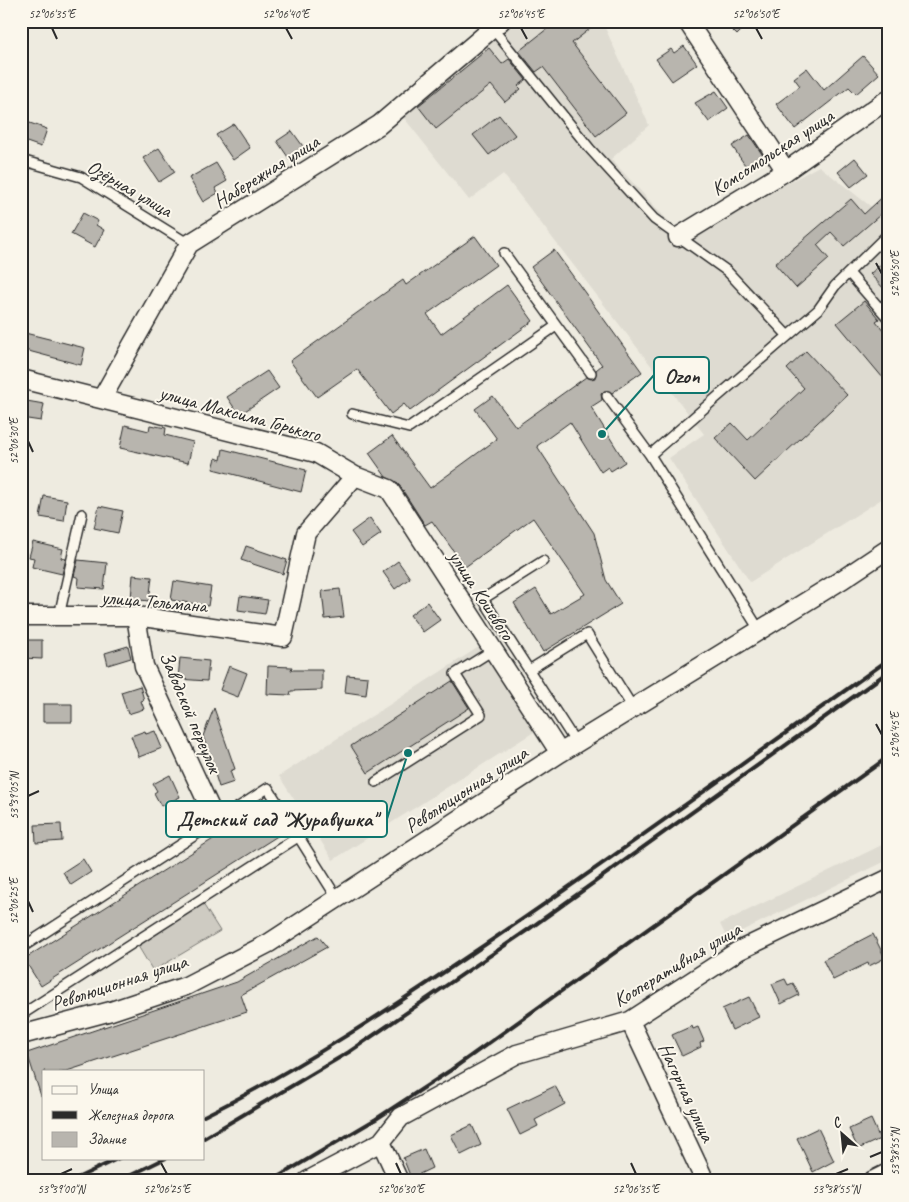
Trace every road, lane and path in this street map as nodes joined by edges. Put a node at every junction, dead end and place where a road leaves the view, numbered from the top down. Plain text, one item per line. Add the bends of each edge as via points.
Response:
1 (687, 21) edge
2 (497, 25) edge
3 (888, 99) edge
4 (21, 160) edge
5 (786, 171) junction
6 (678, 237) junction
7 (888, 238) edge
8 (189, 244) junction
9 (504, 253) dead end
10 (849, 272) junction
11 (888, 302) edge
12 (880, 309) junction
13 (888, 318) edge
14 (556, 326) junction
15 (788, 336) junction
16 (591, 374) dead end
17 (21, 378) edge
18 (607, 396) dead end
19 (102, 398) junction
20 (352, 414) dead end
21 (650, 455) junction
22 (355, 476) junction
23 (82, 514) dead end
24 (888, 549) edge
25 (543, 561) dead end
26 (21, 616) edge
27 (59, 616) junction
28 (136, 616) junction
29 (760, 631) junction
30 (493, 650) junction
31 (529, 670) junction
32 (633, 708) junction
33 (576, 743) junction
34 (560, 754) junction
35 (376, 782) dead end
36 (216, 821) junction
37 (298, 837) junction
38 (888, 878) edge
39 (337, 898) junction
40 (21, 948) edge
41 (21, 1015) edge
42 (630, 1021) junction
43 (21, 1035) edge
44 (382, 1142) junction
45 (888, 1173) edge
46 (307, 1181) edge
47 (398, 1181) edge
48 (705, 1181) edge
49 (872, 1181) edge

1 - 5 street
2 - 6 lane via 590,149 654,218
2 - 8 street, Набережная улица via 379,125
3 - 5 street, Комсомольская улица
4 - 8 lane, Озёрная улица via 81,176
5 - 6 street, Комсомольская улица
6 - 15 lane via 727,271
7 - 10 lane via 885,236
8 - 19 street, Набережная улица
9 - 14 lane
10 - 12 lane
10 - 15 lane via 818,310
11 - 12 lane
12 - 13 lane
14 - 16 lane
14 - 20 lane via 409,428
15 - 21 lane
17 - 19 street, улица Максима Горького
18 - 21 lane
19 - 22 street, улица Максима Горького via 316,453
21 - 29 lane
22 - 28 street, улица Тельмана via 306,533 283,637
22 - 30 street, улица Кошевого via 389,489
23 - 27 lane
24 - 29 street, Революционная улица
25 - 31 lane via 483,599
26 - 27 street, улица Тельмана
27 - 28 street, улица Тельмана
28 - 36 street, Заводской переулок via 144,666
29 - 32 street, Революционная улица
30 - 34 street, улица Кошевого
30 - 35 lane via 455,674 481,715
31 - 32 lane via 587,634
31 - 33 lane
32 - 33 street, Революционная улица
33 - 34 street, Революционная улица
34 - 39 street, Революционная улица
36 - 37 lane via 268,788
36 - 40 lane
37 - 39 lane
37 - 41 lane
38 - 42 street, Кооперативная улица via 738,951
39 - 43 street, Революционная улица via 269,943 186,986 111,1012
42 - 44 street, Кооперативная улица via 517,1054 401,1117
42 - 48 street, Нагорная улица
44 - 46 street, Кооперативная улица
44 - 47 street
45 - 49 street

